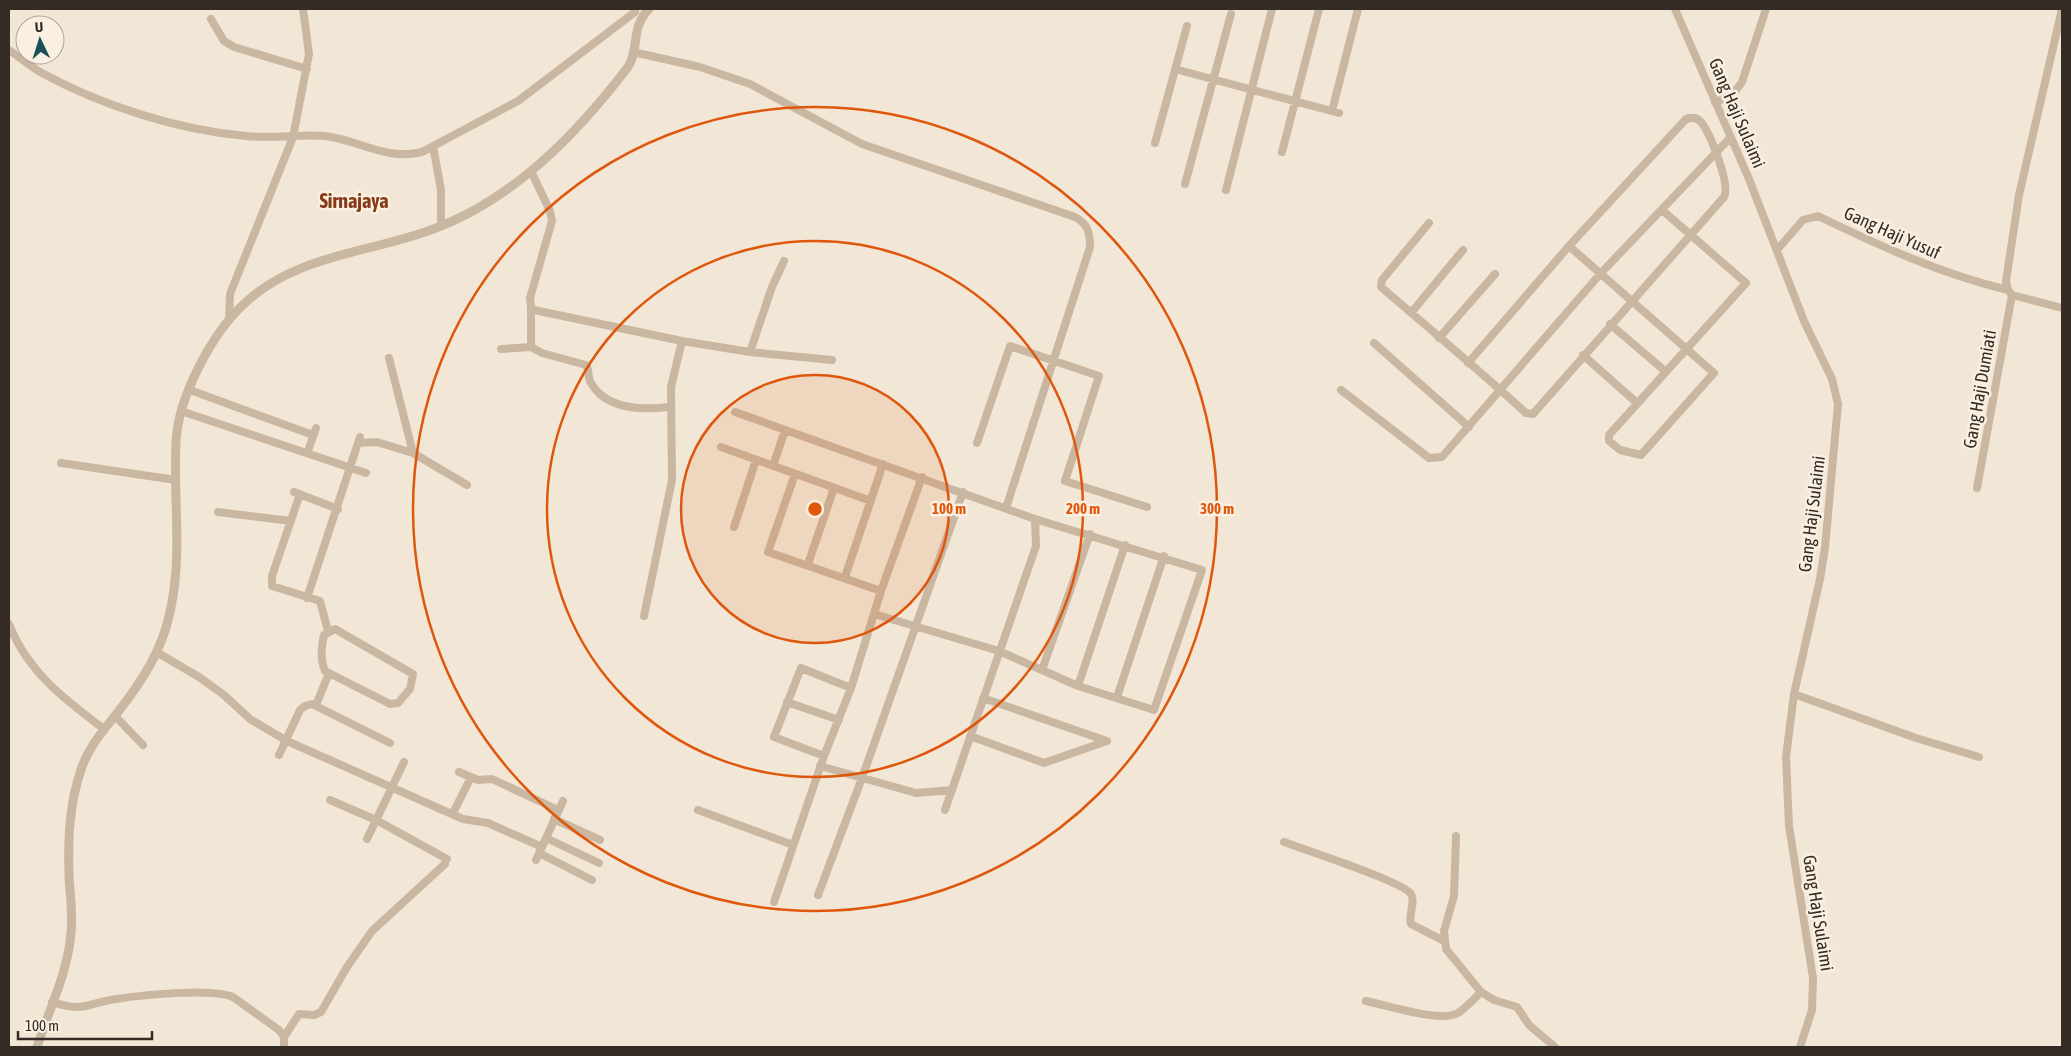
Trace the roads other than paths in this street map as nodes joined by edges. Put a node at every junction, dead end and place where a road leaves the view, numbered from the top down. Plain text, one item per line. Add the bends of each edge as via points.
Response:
1 (302, 9) edge
2 (649, 9) edge
3 (1272, 9) edge
4 (1319, 9) edge
5 (1358, 9) edge
6 (1675, 9) edge
7 (1766, 9) edge
8 (2062, 9) edge
9 (635, 10) edge
10 (1231, 14) dead end
11 (211, 19) dead end
12 (1187, 26) dead end
13 (637, 27) junction
14 (9, 50) edge
15 (633, 52) junction
16 (307, 69) junction
17 (1175, 69) junction
18 (1214, 80) junction
19 (1252, 89) junction
20 (1296, 101) junction
21 (1715, 103) junction
22 (293, 137) junction
23 (1730, 138) junction
24 (1155, 143) dead end
25 (433, 146) junction
26 (1715, 151) junction
27 (1282, 152) dead end
28 (531, 172) junction
29 (1185, 184) dead end
30 (1226, 190) dead end
31 (1662, 210) junction
32 (1429, 223) dead end
33 (441, 226) junction
34 (1690, 235) junction
35 (1569, 246) junction
36 (1462, 250) dead end
37 (1777, 250) junction
38 (784, 261) dead end
39 (1601, 273) junction
40 (1495, 274) dead end
41 (2010, 292) junction
42 (1632, 301) junction
43 (531, 307) junction
44 (2062, 308) edge
45 (1411, 313) junction
46 (229, 320) junction
47 (1610, 324) junction
48 (1439, 338) junction
49 (682, 340) junction
50 (1374, 343) dead end
51 (532, 347) junction
52 (1684, 348) junction
53 (501, 349) dead end
54 (750, 352) junction
55 (1583, 355) junction
56 (390, 358) dead end
57 (832, 360) dead end
58 (1054, 361) junction
59 (1468, 364) junction
60 (1665, 371) junction
61 (190, 390) junction
62 (1341, 390) dead end
63 (1501, 390) junction
64 (1636, 403) junction
65 (669, 407) junction
66 (181, 411) junction
67 (735, 412) dead end
68 (1468, 427) junction
69 (785, 430) junction
70 (977, 443) dead end
71 (721, 447) dead end
72 (308, 452) junction
73 (412, 453) junction
74 (756, 460) junction
75 (61, 463) dead end
76 (883, 464) junction
77 (773, 466) junction
78 (350, 467) junction
79 (366, 473) dead end
80 (796, 474) junction
81 (922, 477) junction
82 (176, 480) junction
83 (467, 486) dead end
84 (834, 488) junction
85 (1977, 488) dead end
86 (963, 492) junction
87 (871, 501) junction
88 (1147, 507) dead end
89 (1006, 508) junction
90 (338, 509) junction
91 (218, 512) dead end
92 (1036, 519) junction
93 (291, 520) junction
94 (734, 527) dead end
95 (1090, 534) junction
96 (1125, 545) junction
97 (1164, 556) junction
98 (808, 564) junction
99 (845, 577) junction
100 (881, 591) junction
101 (307, 598) junction
102 (874, 614) junction
103 (644, 616) dead end
104 (9, 624) edge
105 (914, 626) junction
106 (328, 631) junction
107 (999, 652) junction
108 (158, 653) junction
109 (1042, 670) junction
110 (328, 673) junction
111 (1078, 686) junction
112 (851, 688) junction
113 (1794, 694) junction
114 (1117, 697) junction
115 (983, 698) junction
116 (788, 702) junction
117 (316, 705) junction
118 (115, 716) junction
119 (839, 720) junction
120 (104, 729) junction
121 (970, 736) junction
122 (287, 741) junction
123 (390, 743) dead end
124 (143, 745) dead end
125 (279, 755) dead end
126 (824, 756) junction
127 (1979, 757) dead end
128 (404, 762) dead end
129 (820, 766) junction
130 (459, 772) dead end
131 (471, 777) junction
132 (862, 778) junction
133 (392, 788) junction
134 (952, 790) junction
135 (330, 800) dead end
136 (563, 801) dead end
137 (558, 810) junction
138 (698, 810) dead end
139 (945, 810) dead end
140 (453, 813) junction
141 (554, 819) junction
142 (376, 820) junction
143 (1456, 836) dead end
144 (546, 838) junction
145 (367, 839) dead end
146 (600, 840) dead end
147 (1284, 842) dead end
148 (794, 845) junction
149 (539, 853) junction
150 (598, 863) dead end
151 (592, 880) dead end
152 (818, 895) dead end
153 (774, 902) dead end
154 (1444, 942) junction
155 (1481, 992) junction
156 (1366, 1001) dead end
157 (52, 1002) junction
158 (284, 1037) junction
159 (37, 1047) edge
160 (284, 1047) edge
161 (1554, 1047) edge
162 (1800, 1047) edge

1 - 16 street via 308,41
2 - 13 street
3 - 19 street
4 - 20 street
5 - 20 street via 1335,112
6 - 21 street, Gang Haji Sulaimi
7 - 21 street via 1742,82 1734,93
8 - 41 street, Gang Haji Dumiati via 2019,195 2006,281
9 - 13 street
9 - 25 street via 522,98
10 - 18 street
11 - 16 street via 224,41 234,47
12 - 17 street
13 - 15 street
14 - 22 street via 43,73 164,121 243,136
15 - 28 street via 631,63 614,85
15 - 58 street via 700,67 750,84 862,144 1084,221 1090,247
16 - 22 street
17 - 18 street
17 - 24 street
18 - 19 street
18 - 29 street
19 - 20 street
19 - 30 street
20 - 27 street
21 - 23 street, Gang Haji Sulaimi
22 - 25 street via 325,136 390,154 415,153
22 - 46 street via 230,294
23 - 26 street
23 - 37 street, Gang Haji Sulaimi
25 - 33 street via 441,190
26 - 31 street
26 - 34 street via 1726,193
26 - 35 street via 1701,122 1692,117 1686,119
28 - 33 street via 482,208
28 - 43 street via 552,221 530,298
31 - 34 street
31 - 39 street
32 - 45 street via 1380,283
33 - 46 street via 294,271 252,296
34 - 42 street
34 - 52 street via 1746,283
35 - 39 street
35 - 59 street
36 - 45 street
37 - 41 street, Gang Haji Yusuf via 1804,220 1818,216 1943,271
37 - 113 street, Gang Haji Sulaimi via 1804,321 1832,379 1838,404 1821,572
38 - 54 street
39 - 42 street
39 - 63 street
40 - 48 street
41 - 44 street, Gang Haji Yusuf
41 - 85 street, Gang Haji Dumiati
42 - 47 street
42 - 52 street
43 - 49 street via 538,312
43 - 51 street
45 - 48 street
46 - 61 street via 205,357
47 - 55 street
47 - 60 street
48 - 59 street
49 - 54 street
49 - 65 street via 673,372
50 - 68 street
51 - 53 street
51 - 65 street via 542,353 586,365 590,382 612,402 642,409
52 - 60 street
52 - 64 street via 1714,374 1641,455 1615,447 1608,439
54 - 57 street
55 - 63 street via 1533,414 1526,413
55 - 64 street
56 - 73 street
58 - 70 street via 1010,346
58 - 88 street via 1099,376 1065,481
58 - 89 street
59 - 63 street
60 - 64 street
61 - 66 street
61 - 72 street via 314,431
62 - 68 street via 1429,458 1438,459 1448,454
63 - 68 street
65 - 103 street via 672,480
66 - 72 street
66 - 82 street via 175,444
67 - 69 street
69 - 76 street
69 - 77 street
71 - 74 street
72 - 78 street
73 - 78 street via 359,440
73 - 83 street
74 - 77 street
74 - 94 street
75 - 82 street
76 - 81 street
76 - 87 street
77 - 80 street
78 - 79 street
78 - 90 street
80 - 84 street
80 - 98 street via 768,552
81 - 86 street
81 - 100 street
82 - 108 street via 176,574 170,613
84 - 87 street
84 - 98 street
86 - 89 street
86 - 105 street
87 - 99 street
89 - 92 street
90 - 93 street via 297,493
90 - 101 street
91 - 93 street
92 - 95 street
92 - 107 street via 1036,546
93 - 101 street via 272,576 272,586
95 - 96 street
95 - 109 street
96 - 97 street
96 - 111 street
97 - 114 street
97 - 114 street via 1202,570 1154,710
98 - 99 street
99 - 100 street
100 - 102 street
101 - 106 street via 322,604
102 - 105 street
102 - 112 street
104 - 120 street via 21,652 40,675
105 - 107 street
105 - 132 street
106 - 110 street via 324,635 321,657
106 - 110 street via 335,629 345,633 413,674 413,681 398,703 390,704
107 - 109 street
107 - 115 street
108 - 118 street
108 - 122 street via 199,676 250,718
109 - 111 street
110 - 117 street
111 - 114 street
112 - 116 street via 801,668
112 - 119 street
113 - 127 street
113 - 162 street, Gang Haji Sulaimi via 1786,757 1786,786 1814,991 1812,1010
115 - 121 street
115 - 121 street via 1107,741 1044,763
116 - 119 street
116 - 126 street via 774,737
117 - 122 street via 300,710
117 - 123 street
118 - 120 street
118 - 124 street
119 - 126 street
120 - 157 street via 85,760 73,800 69,841 72,932
121 - 134 street
122 - 125 street
122 - 133 street
126 - 129 street
128 - 133 street
129 - 132 street
129 - 148 street
130 - 131 street
131 - 137 street via 492,779
131 - 140 street
132 - 134 street via 916,793
132 - 152 street
133 - 140 street
133 - 142 street
134 - 139 street
135 - 142 street
136 - 137 street
137 - 141 street
138 - 148 street
140 - 149 street via 463,820 488,823
141 - 144 street
141 - 146 street
142 - 145 street
142 - 158 street via 446,862 372,932 321,1012 299,1014
143 - 154 street via 1454,896 1445,925
144 - 149 street
144 - 150 street
147 - 154 street via 1408,891 1412,897 1411,924
148 - 153 street
149 - 151 street
154 - 155 street via 1450,956
155 - 156 street via 1457,1014 1443,1016
155 - 161 street via 1494,1000 1517,1006 1529,1025
157 - 158 street via 82,1008 116,998 217,992 233,997
157 - 159 street
158 - 160 street

